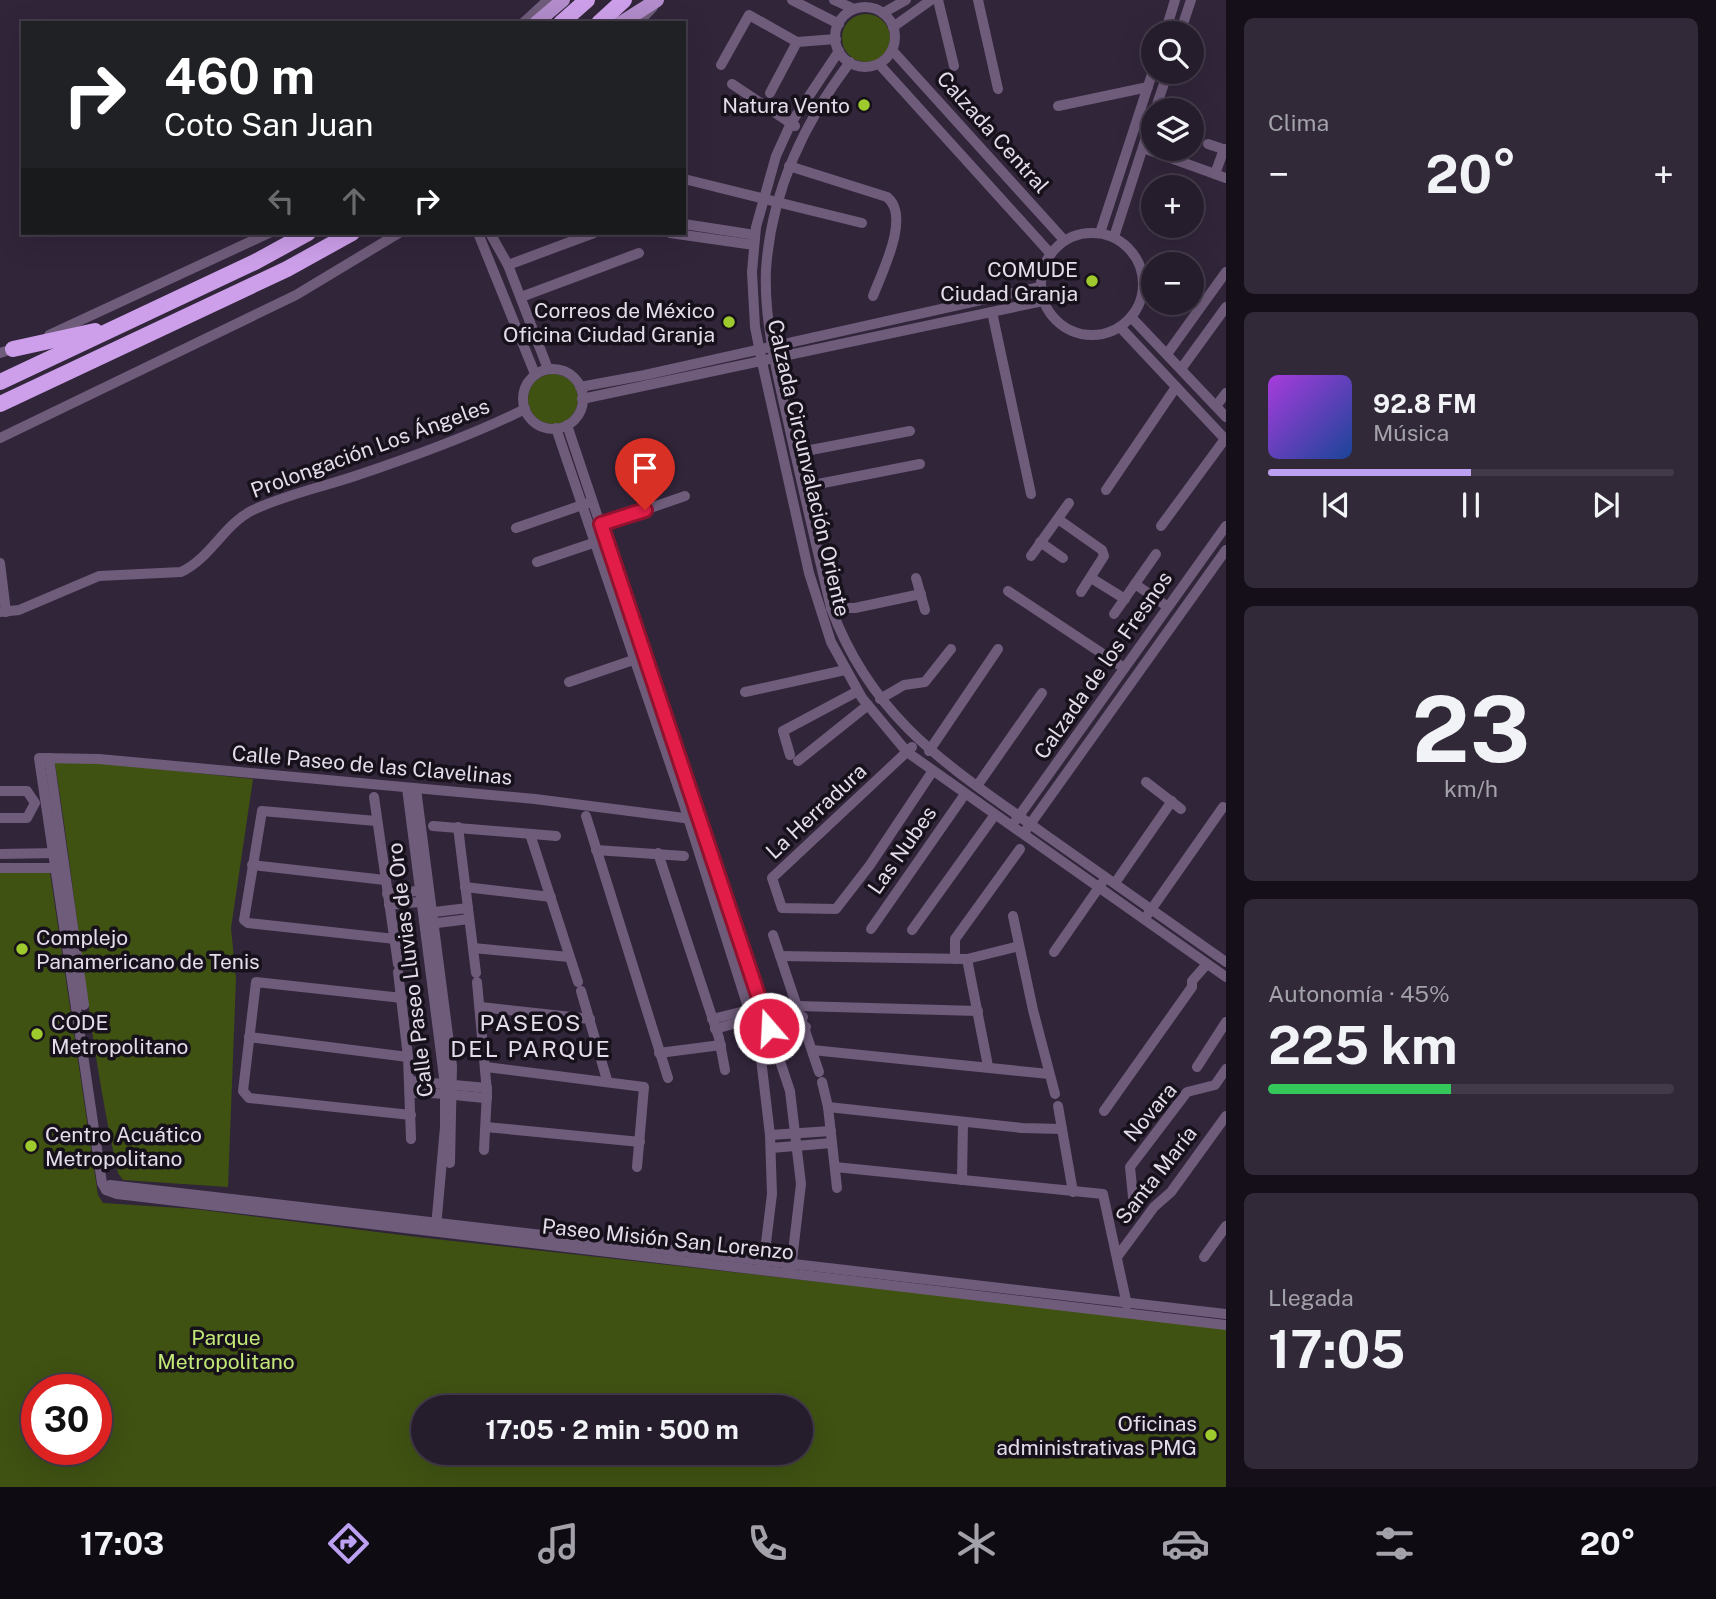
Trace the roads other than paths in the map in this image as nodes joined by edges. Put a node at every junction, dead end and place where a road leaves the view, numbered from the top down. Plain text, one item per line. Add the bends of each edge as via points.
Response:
1 (548, 0) edge
2 (563, 0) edge
3 (587, 0) edge
4 (624, 0) edge
5 (643, 0) edge
6 (658, 0) edge
7 (792, 0) edge
8 (834, 0) edge
9 (906, 0) edge
10 (931, 0) edge
11 (938, 0) edge
12 (978, 0) edge
13 (1175, 0) edge
14 (1191, 0) edge
15 (854, 9) junction
16 (883, 13) junction
17 (525, 21) edge
18 (538, 21) edge
19 (563, 21) edge
20 (601, 21) edge
21 (622, 21) edge
22 (623, 21) edge
23 (640, 21) edge
24 (1169, 21) edge
25 (1184, 21) edge
26 (839, 24) junction
27 (893, 27) junction
28 (836, 39) junction
29 (797, 42) junction
30 (892, 50) junction
31 (839, 51) junction
32 (850, 62) junction
33 (879, 64) junction
34 (721, 65) dead end
35 (954, 66) dead end
36 (732, 84) dead end
37 (1149, 84) edge
38 (1148, 87) junction
39 (998, 89) dead end
40 (770, 93) dead end
41 (1058, 106) dead end
42 (790, 123) junction
43 (803, 132) junction
44 (1208, 144) dead end
45 (1225, 149) edge
46 (1141, 154) edge
47 (1178, 161) edge
48 (789, 166) junction
49 (1214, 174) junction
50 (1226, 178) edge
51 (686, 179) edge
52 (762, 197) junction
53 (778, 201) junction
54 (862, 223) dead end
55 (686, 224) edge
56 (1100, 233) junction
57 (686, 234) edge
58 (265, 235) edge
59 (287, 235) edge
60 (304, 235) edge
61 (348, 235) edge
62 (396, 235) edge
63 (479, 235) edge
64 (490, 235) edge
65 (589, 235) edge
66 (1114, 237) junction
67 (755, 240) junction
68 (1064, 240) junction
69 (639, 253) dead end
70 (1050, 253) junction
71 (508, 265) junction
72 (1226, 272) edge
73 (1040, 287) junction
74 (873, 296) dead end
75 (521, 297) junction
76 (1043, 301) junction
77 (165, 305) junction
78 (1226, 307) edge
79 (992, 312) junction
80 (1131, 317) junction
81 (118, 326) junction
82 (1120, 327) junction
83 (771, 347) junction
84 (759, 350) junction
85 (6, 351) edge
86 (1167, 354) junction
87 (774, 360) junction
88 (762, 362) junction
89 (548, 369) junction
90 (1181, 369) junction
91 (535, 374) junction
92 (0, 382) edge
93 (580, 387) junction
94 (1176, 387) junction
95 (1226, 393) edge
96 (583, 399) junction
97 (0, 404) edge
98 (1216, 406) junction
99 (525, 409) junction
100 (1226, 417) edge
101 (561, 427) junction
102 (910, 431) dead end
103 (0, 438) edge
104 (1225, 440) edge
105 (794, 453) junction
106 (920, 464) dead end
107 (803, 487) junction
108 (1106, 490) dead end
109 (1031, 494) dead end
110 (685, 496) dead end
111 (588, 503) junction
112 (1069, 503) dead end
113 (1058, 519) junction
114 (601, 524) junction
115 (1161, 526) dead end
116 (1226, 526) edge
117 (516, 528) dead end
118 (596, 542) junction
119 (1040, 542) junction
120 (1226, 550) edge
121 (818, 552) junction
122 (1156, 554) dead end
123 (805, 555) junction
124 (1031, 556) dead end
125 (1063, 558) dead end
126 (537, 562) dead end
127 (0, 563) edge
128 (916, 578) dead end
129 (1091, 578) junction
130 (1135, 584) junction
131 (1008, 591) dead end
132 (1081, 592) dead end
133 (920, 594) junction
134 (1125, 599) junction
135 (1168, 607) junction
136 (925, 610) dead end
137 (3, 612) edge
138 (833, 612) junction
139 (1114, 614) dead end
140 (951, 649) dead end
141 (998, 649) dead end
142 (1135, 654) junction
143 (640, 657) junction
144 (1146, 662) junction
145 (1124, 668) junction
146 (845, 670) junction
147 (569, 682) dead end
148 (858, 691) junction
149 (745, 692) dead end
150 (1042, 693) dead end
151 (883, 703) junction
152 (867, 705) junction
153 (1087, 721) junction
154 (1098, 729) junction
155 (917, 741) junction
156 (929, 751) junction
157 (907, 752) junction
158 (932, 772) junction
159 (1146, 782) dead end
160 (976, 786) junction
161 (411, 788) junction
162 (0, 791) edge
163 (965, 794) junction
164 (374, 797) dead end
165 (1223, 807) dead end
166 (586, 816) dead end
167 (994, 816) junction
168 (1019, 816) junction
169 (0, 818) edge
170 (694, 820) junction
171 (376, 821) junction
172 (1030, 824) junction
173 (433, 826) dead end
174 (458, 827) junction
175 (1011, 827) junction
176 (530, 834) junction
177 (1022, 835) junction
178 (556, 836) dead end
179 (1020, 849) dead end
180 (596, 850) junction
181 (57, 853) junction
182 (658, 853) junction
183 (0, 854) edge
184 (684, 856) dead end
185 (252, 865) junction
186 (0, 868) edge
187 (59, 868) junction
188 (385, 880) junction
189 (1110, 880) junction
190 (465, 887) junction
191 (1099, 888) junction
192 (551, 897) junction
193 (388, 899) junction
194 (428, 907) junction
195 (1152, 910) junction
196 (469, 913) junction
197 (1013, 916) dead end
198 (1144, 920) junction
199 (871, 929) dead end
200 (912, 930) dead end
201 (773, 935) dead end
202 (395, 939) junction
203 (740, 944) junction
204 (1019, 946) junction
205 (473, 948) junction
206 (728, 948) junction
207 (1054, 951) dead end
208 (780, 956) junction
209 (569, 957) junction
210 (961, 959) junction
211 (1226, 962) edge
212 (1206, 969) junction
213 (1226, 977) edge
214 (402, 998) junction
215 (481, 1007) junction
216 (978, 1012) junction
217 (750, 1014) junction
218 (802, 1017) junction
219 (590, 1019) junction
220 (1226, 1022) edge
221 (714, 1024) junction
222 (771, 1033) junction
223 (249, 1037) junction
224 (721, 1045) junction
225 (813, 1050) junction
226 (659, 1053) junction
227 (778, 1053) junction
228 (761, 1056) junction
229 (408, 1057) junction
230 (988, 1066) junction
231 (486, 1067) junction
232 (1197, 1067) dead end
233 (1226, 1069) edge
234 (725, 1070) dead end
235 (1049, 1074) junction
236 (668, 1078) dead end
237 (607, 1080) junction
238 (411, 1087) junction
239 (450, 1090) junction
240 (487, 1093) junction
241 (828, 1107) junction
242 (1104, 1111) dead end
243 (411, 1115) junction
244 (1226, 1116) edge
245 (963, 1122) junction
246 (486, 1127) junction
247 (1062, 1129) junction
248 (796, 1133) junction
249 (770, 1135) junction
250 (831, 1137) junction
251 (411, 1139) dead end
252 (640, 1142) junction
253 (798, 1145) junction
254 (771, 1148) junction
255 (484, 1150) dead end
256 (637, 1167) dead end
257 (835, 1167) junction
258 (962, 1180) junction
259 (837, 1188) dead end
260 (1073, 1192) junction
261 (1133, 1197) dead end
262 (1226, 1226) edge
263 (440, 1227) junction
264 (1117, 1257) junction
265 (1204, 1257) dead end
266 (763, 1264) junction
267 (791, 1267) junction
268 (1127, 1304) junction
269 (1226, 1314) edge
270 (1226, 1325) edge

1 - 17 street
2 - 18 main road
3 - 19 highway
4 - 20 highway
5 - 21 main road
6 - 22 main road
6 - 23 street
7 - 26 street
8 - 15 street
9 - 16 street
10 - 27 street
11 - 35 street
12 - 39 street
13 - 24 street
14 - 25 street
15 - 16 street
15 - 26 street
16 - 27 street
26 - 28 street
27 - 30 street
28 - 29 street
28 - 31 street
29 - 34 street via 749,15
29 - 40 street
30 - 33 street
30 - 68 street, Calzada Central
31 - 32 street
31 - 42 street, Calzada Circunvalación Oriente
32 - 33 street
32 - 43 street, Calzada Circunvalación Oriente
33 - 70 street, Calzada Central
36 - 42 street
37 - 38 street
38 - 41 street
38 - 56 street
42 - 43 street
42 - 52 street, Calzada Circunvalación Oriente
43 - 48 street, Calzada Circunvalación Oriente
44 - 45 street
45 - 49 street
46 - 66 street
47 - 49 street
48 - 53 street, Calzada Circunvalación Oriente
48 - 74 street via 887,197 895,205 898,225
49 - 50 street
51 - 52 street
52 - 53 street
52 - 67 street, Calzada Circunvalación Oriente
53 - 54 street
53 - 83 street, Calzada Circunvalación Oriente via 766,272
55 - 67 street
56 - 66 street
56 - 68 street via 1081,233
57 - 67 street
58 - 85 street via 67,328
59 - 77 highway via 183,289
60 - 77 highway
61 - 97 highway via 287,269
62 - 103 street via 296,295
63 - 91 street
64 - 71 street
65 - 71 street
66 - 80 street via 1136,258 1143,278 1141,299
67 - 84 street, Calzada Circunvalación Oriente via 752,272
68 - 70 street
69 - 75 street
70 - 73 street
71 - 75 street
72 - 86 street
73 - 76 street
73 - 83 street
75 - 89 street
76 - 79 street
76 - 82 street via 1058,323 1082,334
77 - 81 highway
78 - 90 street
79 - 87 street
79 - 109 street
80 - 82 street
80 - 86 street
81 - 85 highway
81 - 92 highway
82 - 94 street
83 - 84 street
83 - 87 street, Calzada Circunvalación Oriente
84 - 88 street, Calzada Circunvalación Oriente
84 - 93 street
86 - 90 street
87 - 88 street
87 - 105 street, Calzada Circunvalación Oriente
88 - 96 street
88 - 123 street, Calzada Circunvalación Oriente
89 - 91 street
89 - 93 street via 567,372
90 - 98 street
91 - 99 street via 523,394
93 - 96 street
94 - 104 street
94 - 108 street
95 - 98 street
96 - 101 street via 580,411
98 - 100 street
99 - 101 street via 537,424
99 - 137 street, Prolongación Los Ángeles via 370,471 251,511 181,572 99,576 19,610
101 - 111 street
102 - 105 street
104 - 115 street
105 - 107 street, Calzada Circunvalación Oriente
106 - 107 street
107 - 121 street, Calzada Circunvalación Oriente
110 - 114 street
111 - 114 street
111 - 117 street
111 - 118 street
112 - 113 street
113 - 119 street
113 - 129 street via 1102,550 1102,561
114 - 143 street
116 - 135 street, Calzada de los Fresnos
118 - 126 street
118 - 143 street
119 - 124 street
119 - 125 street
120 - 144 street, Calzada de los Fresnos
121 - 123 street
121 - 138 street, Calzada Circunvalación Oriente
122 - 130 street
123 - 146 street, Calzada Circunvalación Oriente via 820,611
127 - 137 street
128 - 133 street
129 - 132 street
129 - 134 street
130 - 134 street
130 - 135 street
131 - 145 street
133 - 136 street
133 - 138 street
134 - 139 street
135 - 142 street, Calzada de los Fresnos
138 - 151 street, Calzada Circunvalación Oriente via 855,662
140 - 151 street via 925,682 904,685
141 - 156 street
142 - 144 street
142 - 145 street, Calzada de los Fresnos
143 - 147 street
143 - 170 street
144 - 154 street, Calzada de los Fresnos
145 - 153 street, Calzada de los Fresnos
146 - 148 street, Calzada Circunvalación Oriente
146 - 149 street
148 - 152 street, Calzada Circunvalación Oriente
148 - 152 street via 783,731 794,758
150 - 160 street
151 - 155 street, Calzada Circunvalación Oriente
152 - 157 street, Calzada Circunvalación Oriente
153 - 154 street
153 - 168 street, Calzada de los Fresnos
154 - 172 street, Calzada de los Fresnos
155 - 156 street, Calzada Circunvalación Oriente
155 - 157 street, La Herradura
156 - 160 street, Calzada Circunvalación Oriente
157 - 158 street, Calzada Circunvalación Oriente
157 - 158 street, La Herradura via 772,878 782,908 836,909
158 - 163 street, Calzada Circunvalación Oriente
159 - 189 street via 1176,805
160 - 168 street, Calzada Circunvalación Oriente
161 - 170 street, Calle Paseo de las Clavelinas
161 - 181 street, Calle Paseo de las Clavelinas via 44,758
161 - 194 street, Calle Paseo Lluvias de Oro
162 - 169 street via 27,791 34,808 27,818
163 - 167 street, Calzada Circunvalación Oriente
163 - 199 street, Las Nubes
164 - 171 street
165 - 195 street
166 - 180 street
167 - 175 street, Calzada Circunvalación Oriente
167 - 200 street
168 - 172 street, Calzada Circunvalación Oriente
168 - 175 street, Calzada de los Fresnos
170 - 203 street
170 - 206 street
171 - 185 street via 262,811
171 - 188 street
172 - 177 street, Calzada de los Fresnos
172 - 189 street, Calzada Circunvalación Oriente
173 - 174 street
174 - 176 street
174 - 190 street
175 - 177 street, Calzada Circunvalación Oriente
176 - 178 street
176 - 192 street
177 - 191 street, Calzada Circunvalación Oriente
179 - 210 street via 955,939
180 - 182 street
180 - 226 street
181 - 183 street
181 - 187 street
182 - 184 street
182 - 221 street
185 - 188 street
185 - 202 street via 245,914 248,923
186 - 187 street
187 - 263 street, Paseo Misión San Lorenzo via 108,1187 117,1194
188 - 193 street
189 - 191 street
189 - 195 street, Calzada Circunvalación Oriente
190 - 192 street
190 - 196 street
191 - 198 street, Calzada Circunvalación Oriente
191 - 207 street
192 - 209 street
193 - 194 street
193 - 202 street
194 - 196 street
194 - 239 street, Calle Paseo Lluvias de Oro
195 - 198 street
195 - 211 street, Calzada Circunvalación Oriente
196 - 205 street
197 - 204 street
198 - 212 street, Calzada Circunvalación Oriente
201 - 208 street
202 - 214 street
203 - 206 street
203 - 222 street
204 - 210 street
204 - 235 street
205 - 209 street
205 - 215 street
206 - 217 street
208 - 210 street
208 - 218 street
209 - 219 street
210 - 216 street
212 - 213 street, Calzada Circunvalación Oriente
212 - 242 street via 1192,981
214 - 223 street via 256,982
214 - 229 street
215 - 219 street
215 - 231 street
216 - 218 street
216 - 230 street
217 - 221 street
217 - 228 street
218 - 222 street
218 - 225 street
219 - 237 street
220 - 232 street
221 - 224 street
222 - 227 street
223 - 229 street
223 - 243 street via 244,1096
224 - 226 street
224 - 234 street
225 - 230 street
225 - 241 street
226 - 236 street
227 - 228 street
227 - 248 street
228 - 249 street
229 - 238 street
230 - 235 street
231 - 237 street
231 - 240 street
233 - 261 street, Novara via 1216,1085 1187,1092 1130,1167
235 - 247 street
237 - 252 street via 644,1087
238 - 239 street
238 - 243 street
239 - 240 street
239 - 263 street, Calle Paseo Lluvias de Oro
240 - 246 street
241 - 245 street
241 - 250 street
243 - 251 street
244 - 264 street, Santa María
245 - 247 street
245 - 258 street
246 - 252 street
246 - 255 street
247 - 260 street
248 - 249 street
248 - 250 street
248 - 253 street
249 - 254 street
250 - 253 street
250 - 257 street
252 - 256 street
253 - 254 street
253 - 267 street via 800,1201
254 - 266 street via 772,1194
257 - 258 street
257 - 259 street
258 - 260 street
260 - 264 street via 1103,1194
262 - 265 street
263 - 266 street, Paseo Misión San Lorenzo
264 - 268 street
266 - 267 street, Paseo Misión San Lorenzo
267 - 268 street, Paseo Misión San Lorenzo
267 - 270 street, Paseo Misión San Lorenzo
268 - 269 street, Paseo Misión San Lorenzo

